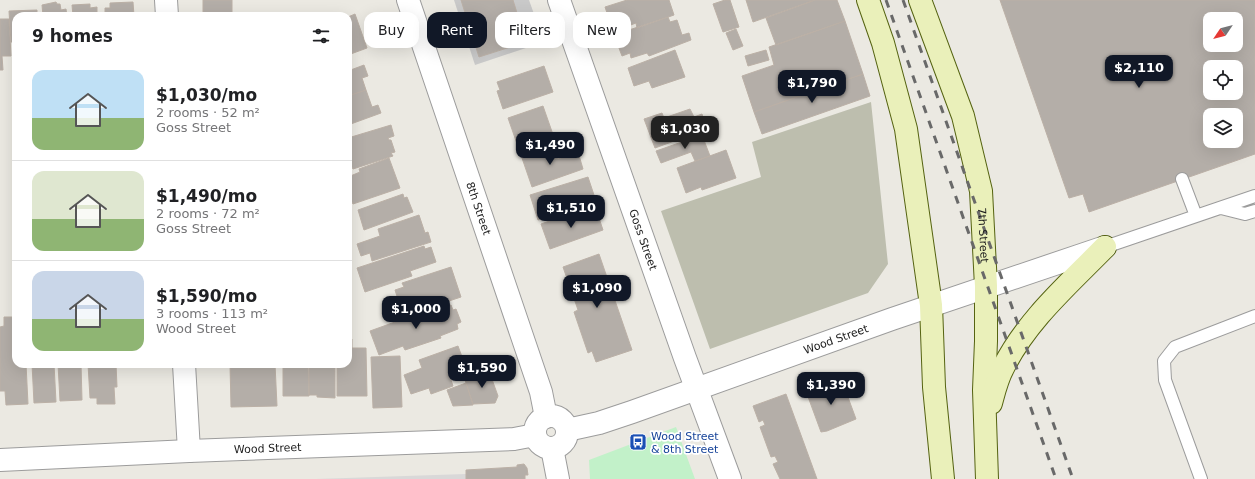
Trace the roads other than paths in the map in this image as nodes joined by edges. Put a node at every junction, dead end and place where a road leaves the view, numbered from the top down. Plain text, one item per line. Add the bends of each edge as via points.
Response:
1 (166, 0) edge
2 (408, 0) edge
3 (559, 0) edge
4 (868, 0) edge
5 (920, 0) edge
6 (167, 12) edge
7 (1182, 180) dead end
8 (1255, 196) edge
9 (1221, 208) junction
10 (1252, 214) edge
11 (1196, 216) junction
12 (1105, 247) junction
13 (986, 286) junction
14 (931, 305) junction
15 (1255, 316) edge
16 (184, 368) edge
17 (698, 390) junction
18 (546, 417) junction
19 (985, 419) junction
20 (567, 430) junction
21 (535, 435) junction
22 (552, 448) junction
23 (189, 451) junction
24 (0, 460) edge
25 (558, 479) edge
26 (730, 479) edge
27 (943, 479) edge
28 (987, 479) edge
29 (1201, 479) edge

1 - 6 street
2 - 18 street, 8th Street via 541,392
3 - 17 street, Goss Street
4 - 14 main road via 883,43 906,129
5 - 13 main road, 7th Street via 963,116 981,191
7 - 11 lane
8 - 9 lane
9 - 10 lane
9 - 11 lane
11 - 12 lane
12 - 13 street, Wood Street
12 - 19 main road via 1022,335 1002,369
13 - 14 street, Wood Street
13 - 19 main road, 7th Street
14 - 17 street, Wood Street
14 - 27 main road via 934,387
15 - 29 lane via 1176,347 1164,361 1165,380
16 - 23 street
17 - 20 street, Wood Street via 599,424
17 - 26 street, Goss Street
18 - 20 street via 557,417
18 - 21 street via 537,424
19 - 28 main road, 7th Street
20 - 22 street via 562,444
21 - 22 street via 541,445
21 - 23 street, Wood Street via 514,439
22 - 25 street
23 - 24 street, Wood Street

